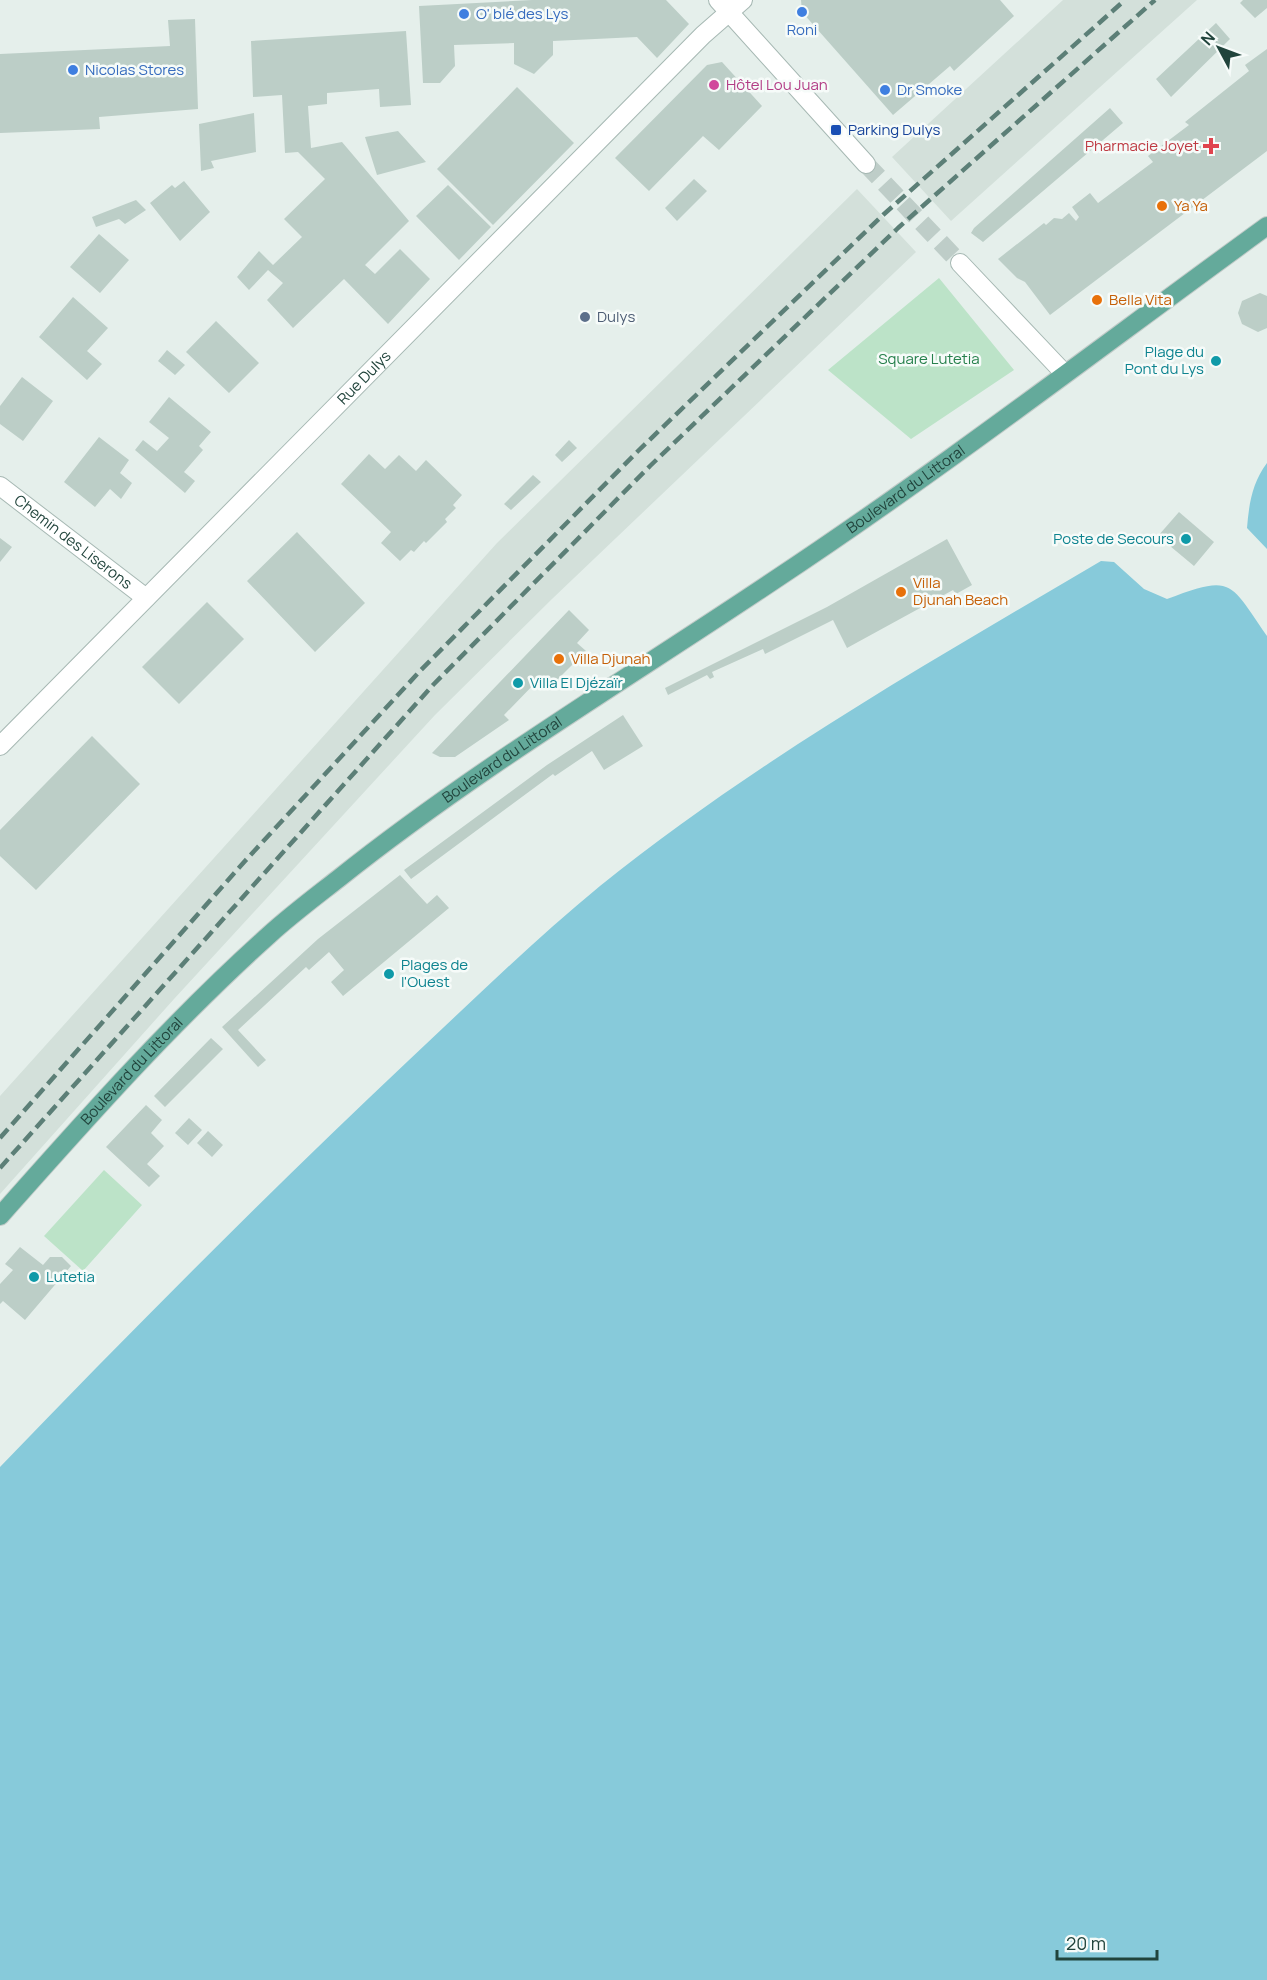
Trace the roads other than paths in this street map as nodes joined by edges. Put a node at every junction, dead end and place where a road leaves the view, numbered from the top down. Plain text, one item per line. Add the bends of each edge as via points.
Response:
1 (730, 4) edge
2 (866, 164) tunnel mouth
3 (1267, 226) edge
4 (960, 263) tunnel mouth
5 (1065, 373) junction
6 (0, 486) edge
7 (146, 598) junction
8 (0, 746) edge
9 (0, 1216) edge

1 - 2 street
1 - 7 street, Rue Dulys
3 - 5 main road, Boulevard du Littoral
4 - 5 street
5 - 9 main road, Boulevard du Littoral via 835,540 400,829 272,932 208,991
6 - 7 street, Chemin des Liserons
7 - 8 street, Rue Dulys

